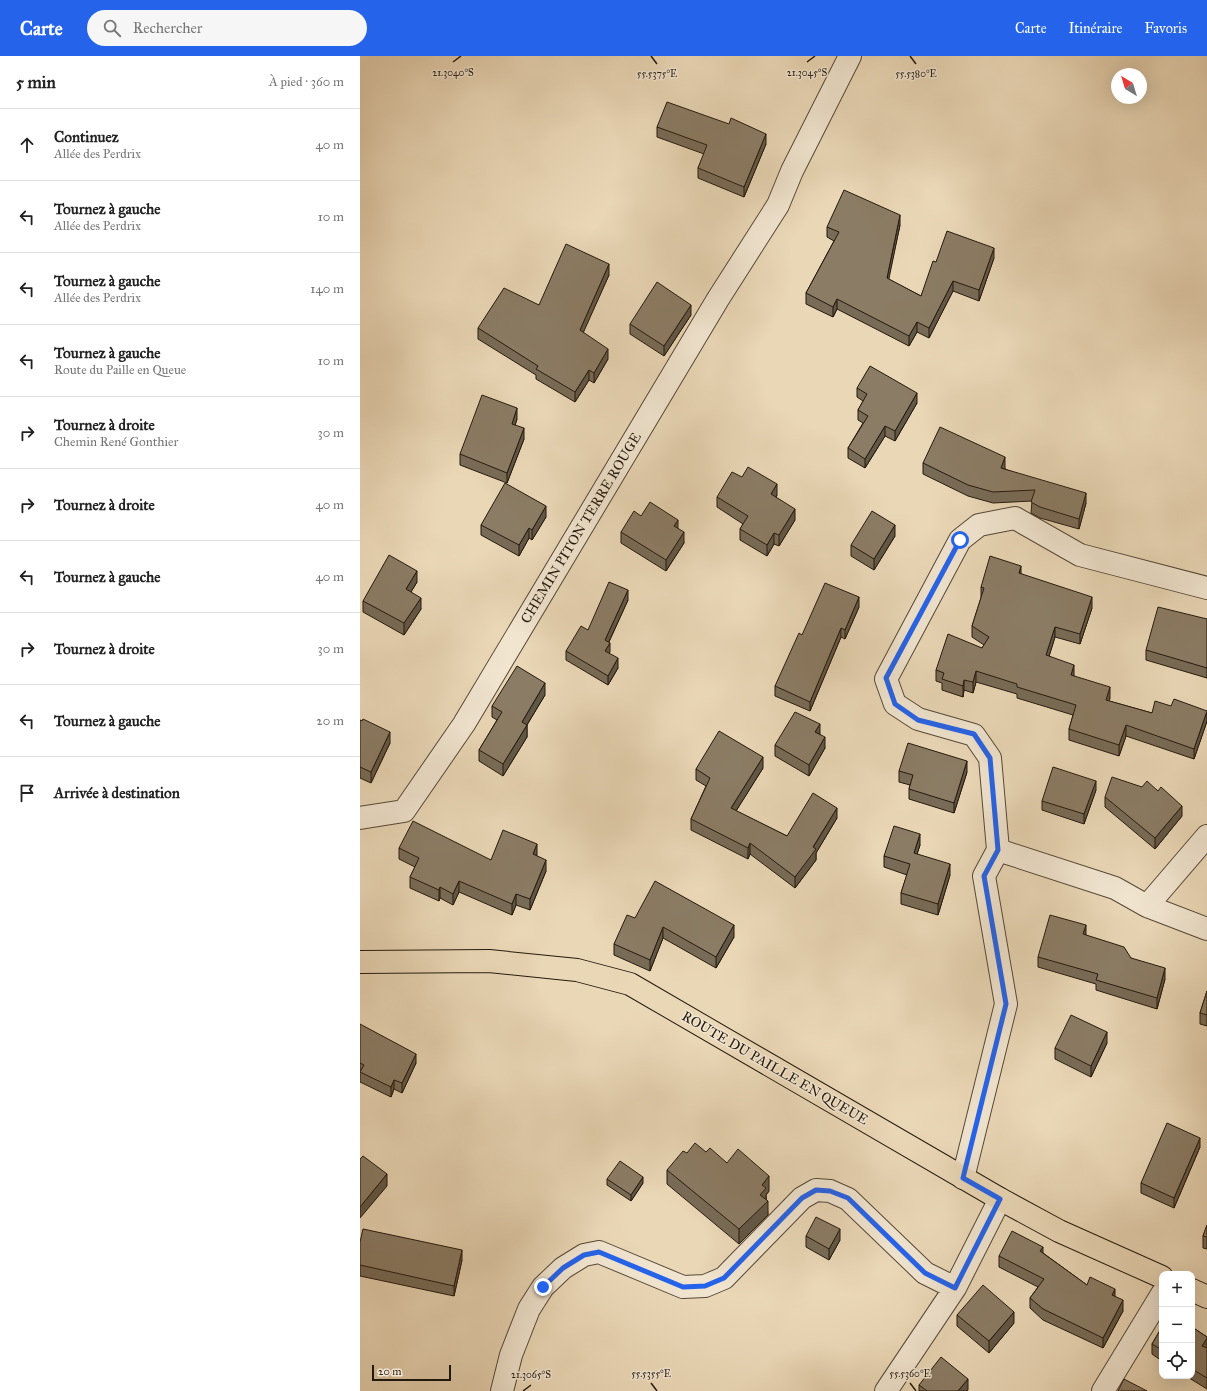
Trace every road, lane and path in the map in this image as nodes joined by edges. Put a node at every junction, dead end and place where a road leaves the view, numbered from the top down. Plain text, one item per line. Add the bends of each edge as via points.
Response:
1 (850, 56) edge
2 (1207, 588) edge
3 (360, 818) edge
4 (1207, 836) edge
5 (998, 850) junction
6 (1147, 906) junction
7 (1207, 929) edge
8 (360, 962) edge
9 (963, 1178) junction
10 (1000, 1199) junction
11 (1159, 1276) edge
12 (955, 1288) junction
13 (1195, 1291) edge
14 (1207, 1297) edge
15 (1159, 1299) edge
16 (502, 1391) edge
17 (886, 1391) edge
18 (1103, 1391) edge

1 - 3 street, CHEMIN PITON TERRE ROUGE via 792,171 778,206 718,299 464,724 404,811
2 - 5 street via 1080,555 1015,518 979,525 960,540 886,678 895,704 918,720 974,734 990,758
4 - 6 street
5 - 6 street via 1115,888
5 - 9 street via 984,876 1006,1004
6 - 7 street
8 - 9 main road, ROUTE DU PAILLE EN QUEUE via 489,961 577,970 630,984
9 - 10 main road, ROUTE DU PAILLE EN QUEUE
10 - 11 main road, ROUTE DU PAILLE EN QUEUE via 1059,1231
10 - 12 street
12 - 16 street via 925,1273 848,1198 830,1191 816,1190 802,1198 724,1278 705,1286 683,1287 599,1252 584,1255 563,1268 543,1287 529,1309 511,1355
12 - 17 street
13 - 14 main road
15 - 18 street

